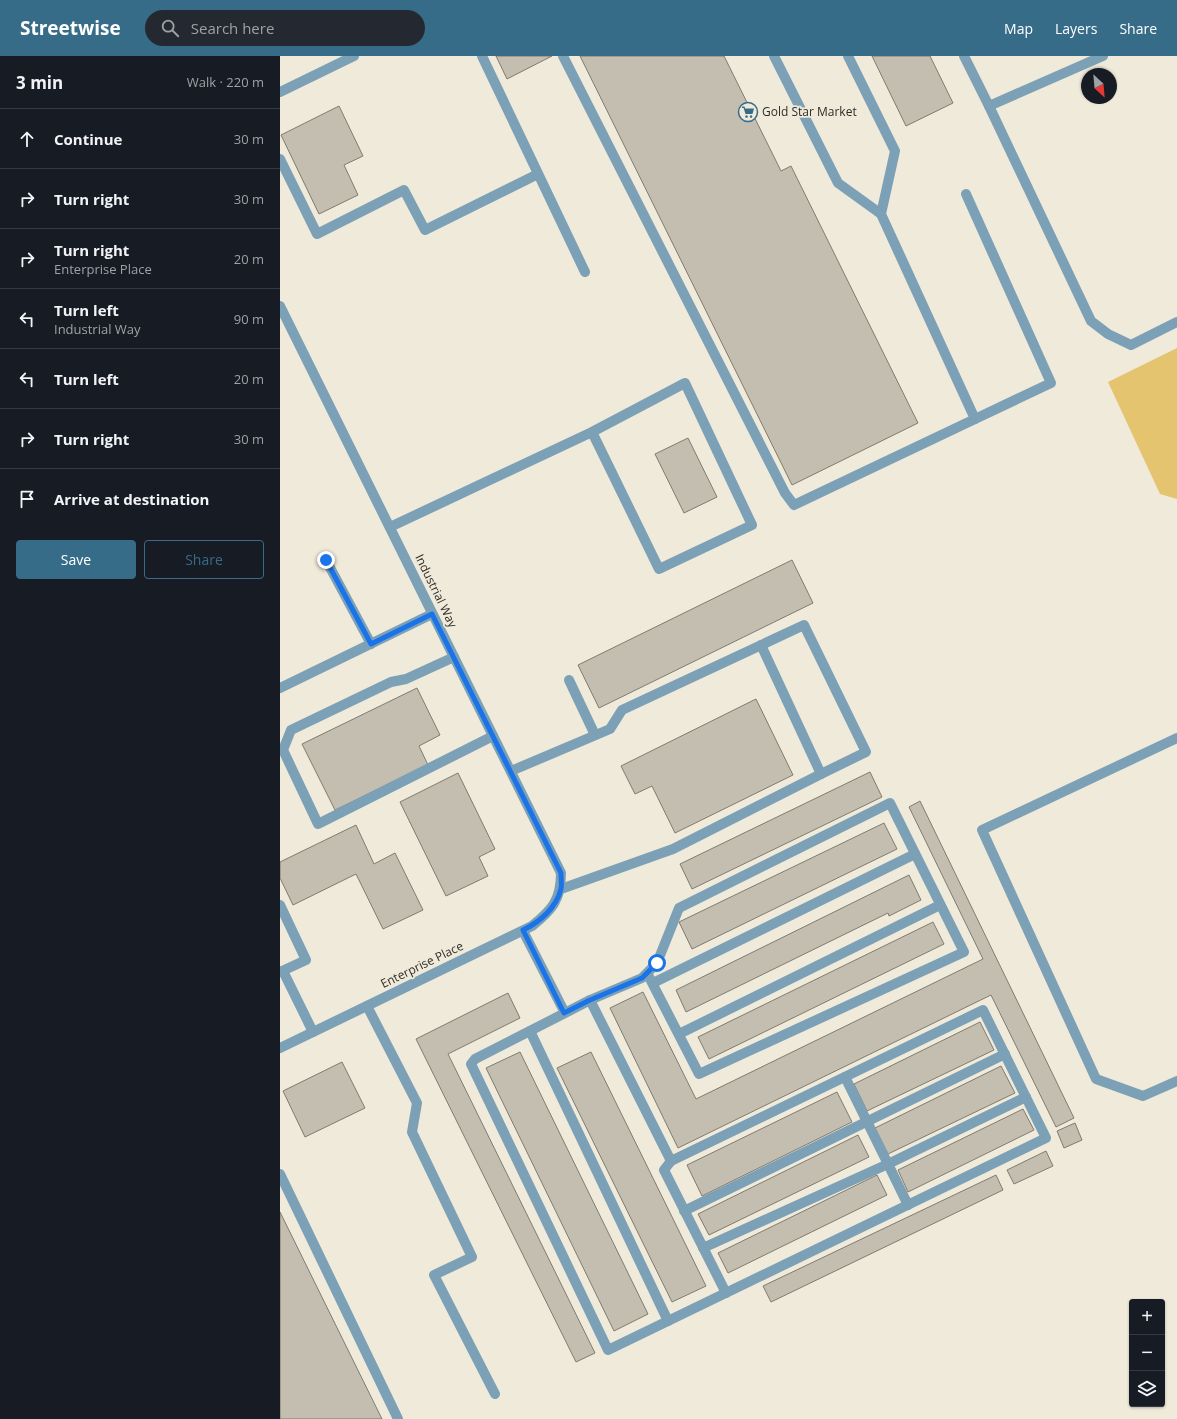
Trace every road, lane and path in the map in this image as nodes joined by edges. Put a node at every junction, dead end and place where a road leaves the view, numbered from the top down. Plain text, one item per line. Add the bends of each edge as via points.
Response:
1 (354, 56) edge
2 (482, 56) edge
3 (564, 56) edge
4 (774, 56) edge
5 (848, 56) edge
6 (964, 56) edge
7 (1103, 56) edge
8 (280, 92) edge
9 (989, 106) junction
10 (280, 159) edge
11 (538, 174) junction
12 (966, 194) dead end
13 (881, 214) junction
14 (585, 272) dead end
15 (280, 306) edge
16 (1177, 322) edge
17 (975, 420) junction
18 (592, 432) junction
19 (390, 527) junction
20 (326, 560) dead end
21 (432, 614) junction
22 (371, 644) junction
23 (761, 645) junction
24 (454, 657) junction
25 (570, 680) dead end
26 (280, 688) edge
27 (595, 735) junction
28 (493, 736) junction
29 (1177, 738) edge
30 (511, 771) junction
31 (822, 774) junction
32 (915, 854) junction
33 (561, 889) junction
34 (940, 905) junction
35 (280, 906) edge
36 (523, 930) junction
37 (282, 971) edge
38 (648, 973) junction
39 (653, 983) junction
40 (590, 1000) junction
41 (367, 1006) junction
42 (564, 1013) junction
43 (530, 1031) junction
44 (313, 1032) junction
45 (678, 1034) junction
46 (280, 1048) edge
47 (1005, 1054) junction
48 (845, 1077) junction
49 (1177, 1081) edge
50 (1026, 1096) junction
51 (867, 1120) junction
52 (670, 1161) junction
53 (888, 1164) junction
54 (280, 1174) edge
55 (908, 1205) junction
56 (684, 1211) junction
57 (703, 1248) junction
58 (726, 1293) junction
59 (668, 1321) junction
60 (495, 1394) dead end
61 (398, 1419) edge

1 - 8 street
2 - 11 street
3 - 17 street via 785,493 794,505
4 - 13 street via 838,183
5 - 13 street via 896,151
6 - 9 street
7 - 9 street
9 - 16 street via 1091,321 1108,334 1131,344
10 - 11 street via 317,234 404,190 425,230
11 - 14 street
12 - 17 street via 1051,383
13 - 17 street
15 - 19 street, Industrial Way
18 - 18 street via 659,569 752,524 685,383
18 - 19 street
19 - 21 street, Industrial Way
20 - 22 street
21 - 22 street
21 - 24 street, Industrial Way
22 - 26 street
23 - 27 street via 622,710 610,729
23 - 31 street
23 - 31 street via 804,625 866,752
24 - 28 street, Industrial Way
24 - 28 street via 406,679 391,682 291,730 283,750 318,824
25 - 27 street
27 - 30 street
28 - 30 street, Industrial Way
29 - 49 street via 982,830 1096,1079 1143,1096
30 - 33 street, Industrial Way via 561,873
31 - 33 street via 673,849
32 - 34 street
32 - 38 street via 890,804 679,908 657,963
32 - 39 street
33 - 36 street, Enterprise Place via 548,913
34 - 45 street
34 - 45 street via 964,952 699,1074
35 - 37 street via 306,960
36 - 41 street, Enterprise Place
36 - 42 street
37 - 44 street
38 - 39 street
38 - 40 street via 642,978
39 - 45 street
40 - 42 street
40 - 52 street
41 - 44 street, Enterprise Place
41 - 60 street via 417,1103 412,1132 472,1257 434,1275
42 - 43 street
43 - 59 street
43 - 59 street via 474,1059 472,1064 475,1072 608,1350
44 - 46 street, Enterprise Place
47 - 48 street via 983,1010
47 - 50 street
47 - 51 street
48 - 51 street
48 - 52 street
50 - 53 street
50 - 55 street via 1046,1138
51 - 53 street
51 - 56 street
52 - 56 street via 664,1170
53 - 55 street
53 - 57 street
54 - 61 street
55 - 58 street
56 - 57 street
57 - 58 street
58 - 59 street

